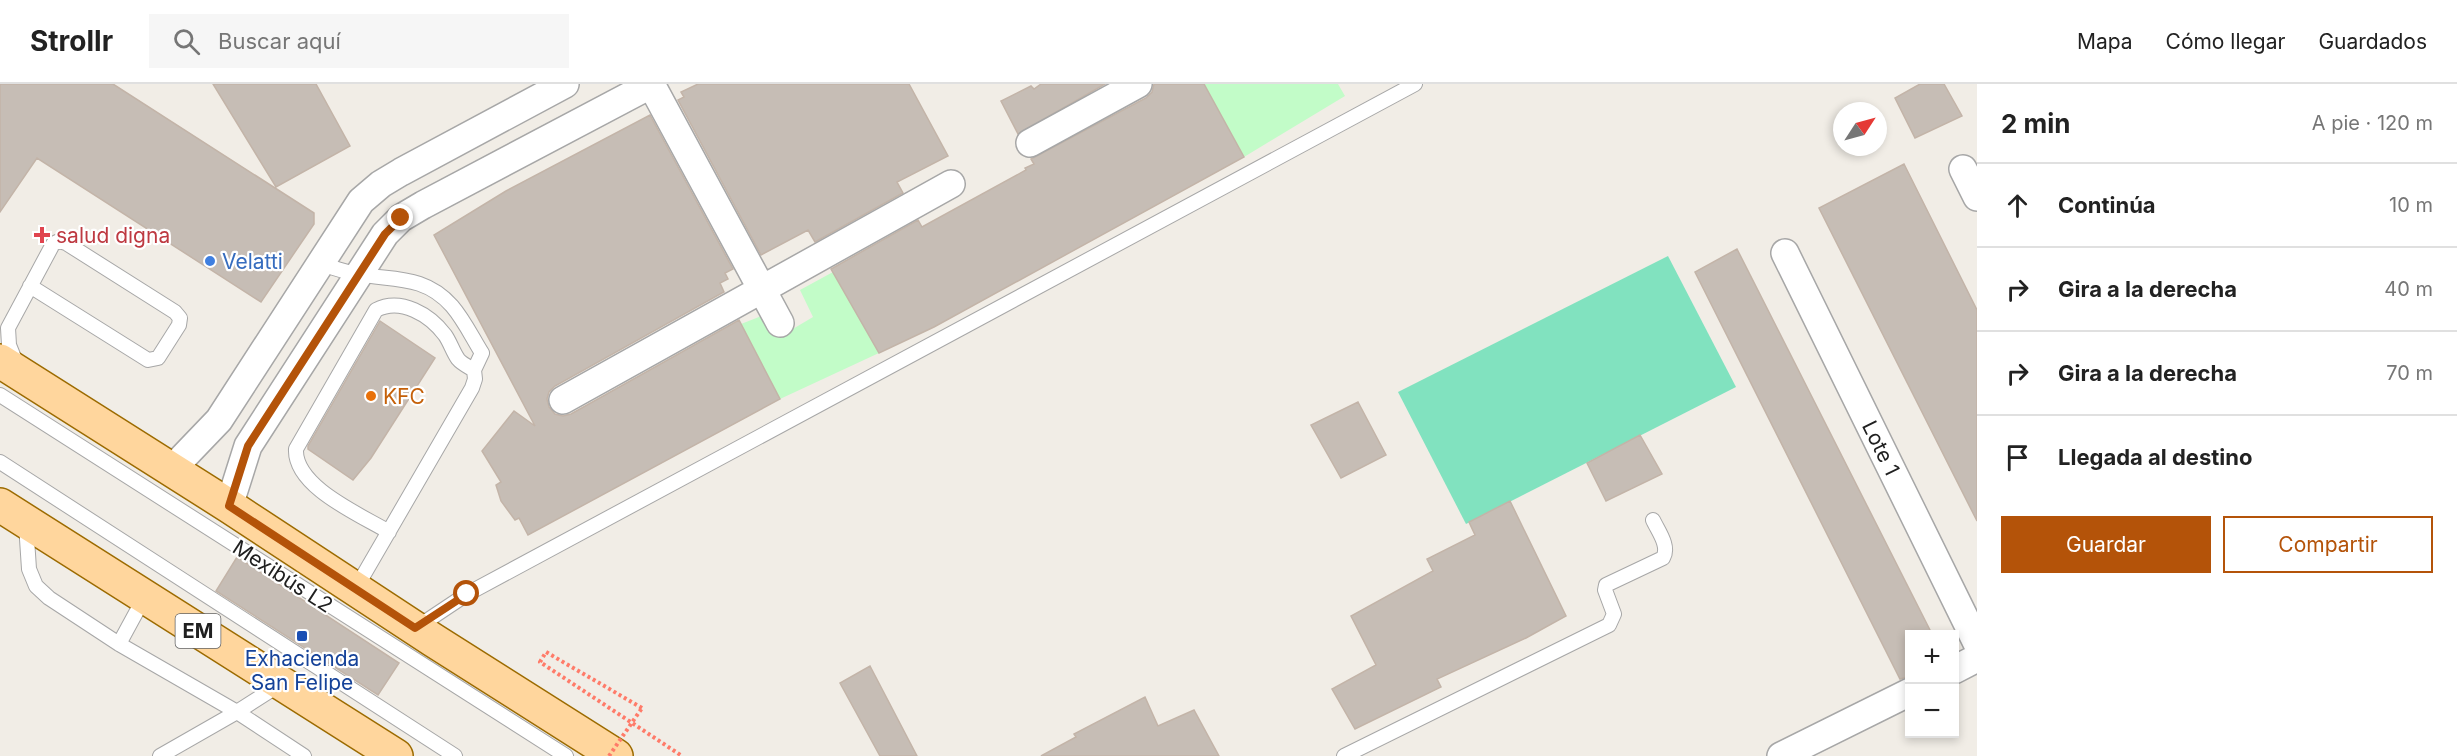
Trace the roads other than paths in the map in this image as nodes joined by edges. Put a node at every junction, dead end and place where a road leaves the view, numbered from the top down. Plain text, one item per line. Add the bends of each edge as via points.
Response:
1 (565, 84) edge
2 (651, 84) edge
3 (1138, 84) edge
4 (1415, 84) edge
5 (1030, 143) dead end
6 (1963, 169) dead end
7 (951, 184) dead end
8 (1977, 197) edge
9 (1785, 253) dead end
10 (320, 264) junction
11 (358, 274) junction
12 (30, 286) junction
13 (762, 289) junction
14 (780, 323) dead end
15 (474, 370) junction
16 (7, 377) edge
17 (562, 400) dead end
18 (0, 462) edge
19 (172, 469) junction
20 (229, 506) junction
21 (13, 513) edge
22 (1653, 520) dead end
23 (389, 531) junction
24 (356, 588) junction
25 (144, 598) junction
26 (415, 628) junction
27 (1977, 643) edge
28 (118, 644) junction
29 (1977, 658) edge
30 (1959, 667) edge
31 (282, 683) junction
32 (1905, 694) edge
33 (237, 712) junction
34 (160, 756) edge
35 (304, 756) edge
36 (396, 756) edge
37 (455, 756) edge
38 (566, 756) edge
39 (616, 756) edge
40 (1344, 756) edge
41 (1781, 756) edge

1 - 10 street via 381,184 361,201
2 - 11 street via 401,218
2 - 13 street
3 - 5 street
4 - 26 lane via 467,594
6 - 8 street
7 - 13 street
9 - 27 street, Lote 1
10 - 11 lane
10 - 19 street via 219,420
11 - 15 lane via 416,281 437,292 451,304 482,353
11 - 20 street via 248,446
12 - 12 lane via 148,360 158,358 180,325 175,312 59,241 52,244
12 - 16 lane via 8,328
13 - 14 street
13 - 17 street
15 - 23 lane via 472,388
15 - 23 lane via 459,360 430,318 394,304 383,306 376,310 296,449 300,465 316,486
16 - 19 main road
16 - 38 lane, Mexibús L2
18 - 37 lane
19 - 20 main road
20 - 24 main road
21 - 25 main road, EM
21 - 28 lane via 36,586
22 - 40 lane via 1666,553 1606,585 1614,614 1609,625
23 - 24 lane
24 - 26 main road
25 - 28 lane
25 - 31 main road, EM
26 - 39 main road
28 - 33 lane
29 - 30 street
31 - 33 lane
31 - 36 main road, EM
32 - 41 street
33 - 34 lane
33 - 35 lane

